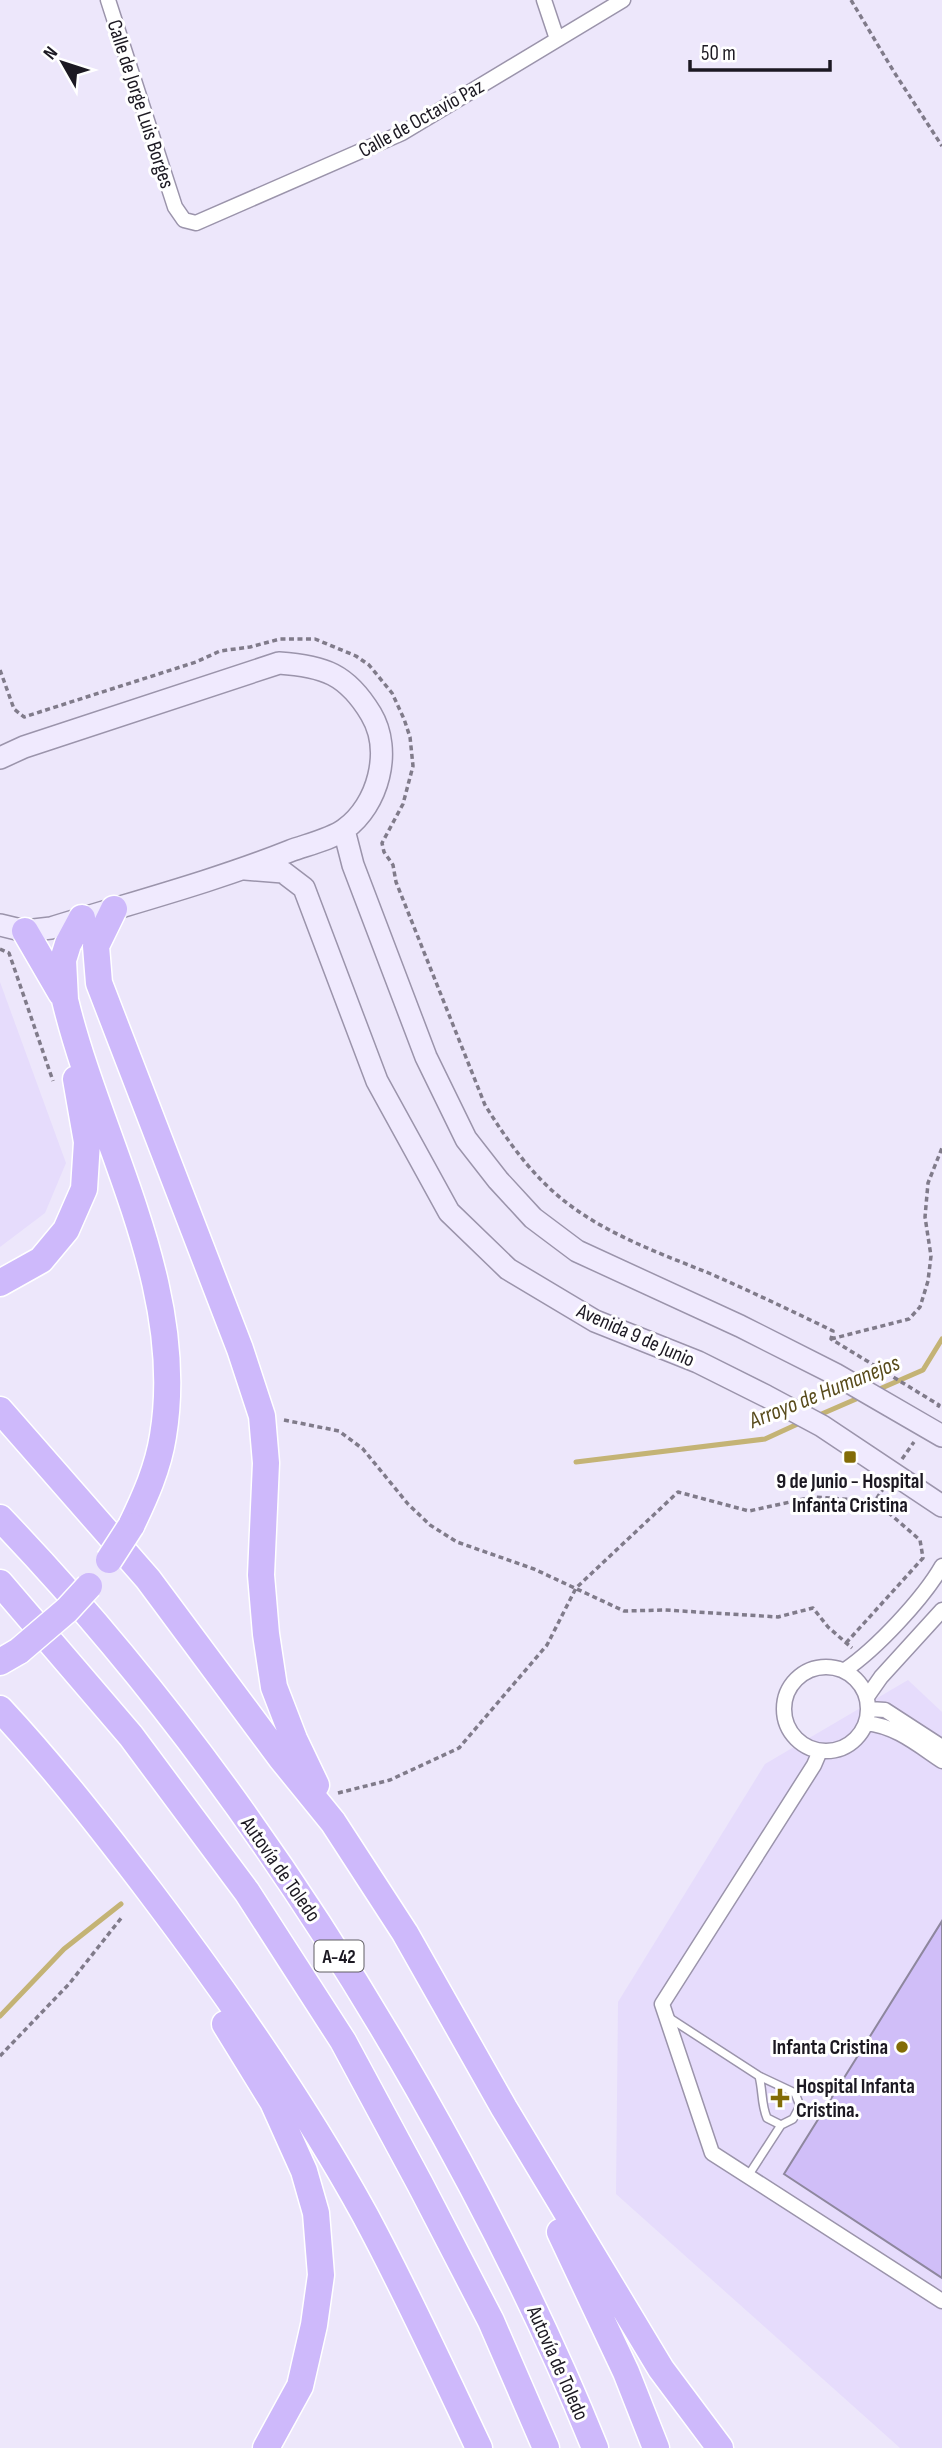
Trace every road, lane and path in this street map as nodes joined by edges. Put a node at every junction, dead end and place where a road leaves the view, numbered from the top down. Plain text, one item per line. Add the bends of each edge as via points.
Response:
1 (108, 0) edge
2 (544, 0) edge
3 (623, 0) edge
4 (851, 0) edge
5 (557, 39) junction
6 (942, 146) edge
7 (175, 207) joint
8 (0, 670) edge
9 (0, 741) edge
10 (24, 747) junction
11 (0, 758) edge
12 (344, 830) junction
13 (245, 869) junction
14 (114, 909) junction
15 (82, 918) junction
16 (13, 928) edge
17 (0, 949) edge
18 (66, 1006) junction
19 (54, 1083) dead end
20 (942, 1148) edge
21 (0, 1283) edge
22 (831, 1339) junction
23 (940, 1406) edge
24 (0, 1410) edge
25 (262, 1416) junction
26 (933, 1431) edge
27 (892, 1473) junction
28 (875, 1501) junction
29 (942, 1508) edge
30 (0, 1518) edge
31 (942, 1522) edge
32 (942, 1566) edge
33 (0, 1583) edge
34 (576, 1588) junction
35 (942, 1610) edge
36 (846, 1643) junction
37 (9, 1656) edge
38 (864, 1658) junction
39 (845, 1670) junction
40 (0, 1709) edge
41 (868, 1710) junction
42 (942, 1747) edge
43 (820, 1751) junction
44 (942, 1761) edge
45 (334, 1795) dead end
46 (333, 1822) junction
47 (113, 1844) junction
48 (122, 1917) dead end
49 (667, 2016) junction
50 (0, 2056) edge
51 (758, 2076) junction
52 (504, 2108) junction
53 (781, 2125) junction
54 (748, 2176) junction
55 (942, 2301) edge
56 (266, 2448) edge
57 (479, 2448) edge
58 (546, 2448) edge
59 (595, 2448) edge
60 (656, 2448) edge
61 (720, 2448) edge

1 - 7 street, Calle de Jorge Luis Borges
2 - 5 street
3 - 5 street, Calle de Octavio Paz
4 - 6 path
5 - 7 street, Calle de Octavio Paz via 383,142 196,223 184,220
8 - 22 path via 14,709 24,717 220,651 280,639 315,639 369,665 392,693 404,719 413,766 403,804 382,843 384,852 393,865 485,1105 501,1132 536,1177 597,1223 833,1331
9 - 10 main road
10 - 11 main road
10 - 12 main road via 279,663 309,665 337,676 360,696 376,722 382,751 378,781 365,809
12 - 13 main road
12 - 26 main road via 426,1057 466,1139 533,1218 577,1251 740,1326
13 - 14 main road
13 - 27 main road, Avenida 9 de Junio via 283,872 304,888 377,1081 449,1212 508,1269 595,1321 698,1362 822,1426
14 - 15 main road
14 - 25 highway via 96,946 99,983
15 - 16 main road via 51,928
15 - 18 highway via 63,960
16 - 18 highway
17 - 19 path via 9,953
18 - 21 highway via 87,1142 84,1189 66,1230 41,1260
18 - 37 highway, bridge via 142,1235 160,1307 167,1397 152,1478 131,1526 67,1610
20 - 22 path via 928,1183 925,1217 931,1256 920,1307 909,1319
22 - 23 path
23 - 26 path
24 - 46 highway via 148,1579
25 - 34 path via 339,1431 363,1449 430,1525 457,1542
25 - 46 highway via 266,1463 261,1575 274,1687
26 - 27 path
27 - 28 path
27 - 29 main road, Avenida 9 de Junio
28 - 34 path via 813,1497 749,1511 678,1492
28 - 36 path via 920,1540 923,1558
29 - 31 main road
30 - 59 highway, Autovía de Toledo / A-42 via 147,1685 266,1844 323,1930 464,2169 522,2283
32 - 38 street via 932,1584
33 - 58 highway, Autovía de Toledo / A-42 via 131,1736 247,1892 343,2041 491,2321
34 - 36 path via 624,1611 778,1617 813,1608
34 - 45 path via 547,1645 459,1748 390,1780
35 - 41 street via 881,1677
36 - 38 path
38 - 39 street
39 - 41 street via 863,1686
39 - 43 street via 819,1667 807,1671 788,1690 784,1703 789,1729 807,1747
40 - 47 highway
41 - 42 street via 885,1710
41 - 43 street via 859,1736 835,1751
41 - 44 street via 882,1724
43 - 49 street via 662,2004
46 - 52 highway via 405,1933
47 - 56 highway via 273,2102 304,2171 316,2213 321,2275 314,2325 300,2386
47 - 57 highway via 199,1956 304,2110 365,2215
48 - 50 path via 69,1984
49 - 51 lane
49 - 54 street via 712,2152
51 - 53 lane via 764,2093 761,2106 767,2118
51 - 53 lane via 795,2093 800,2106 793,2119
52 - 60 highway via 626,2372
52 - 61 highway via 661,2369
53 - 54 lane
54 - 55 street

